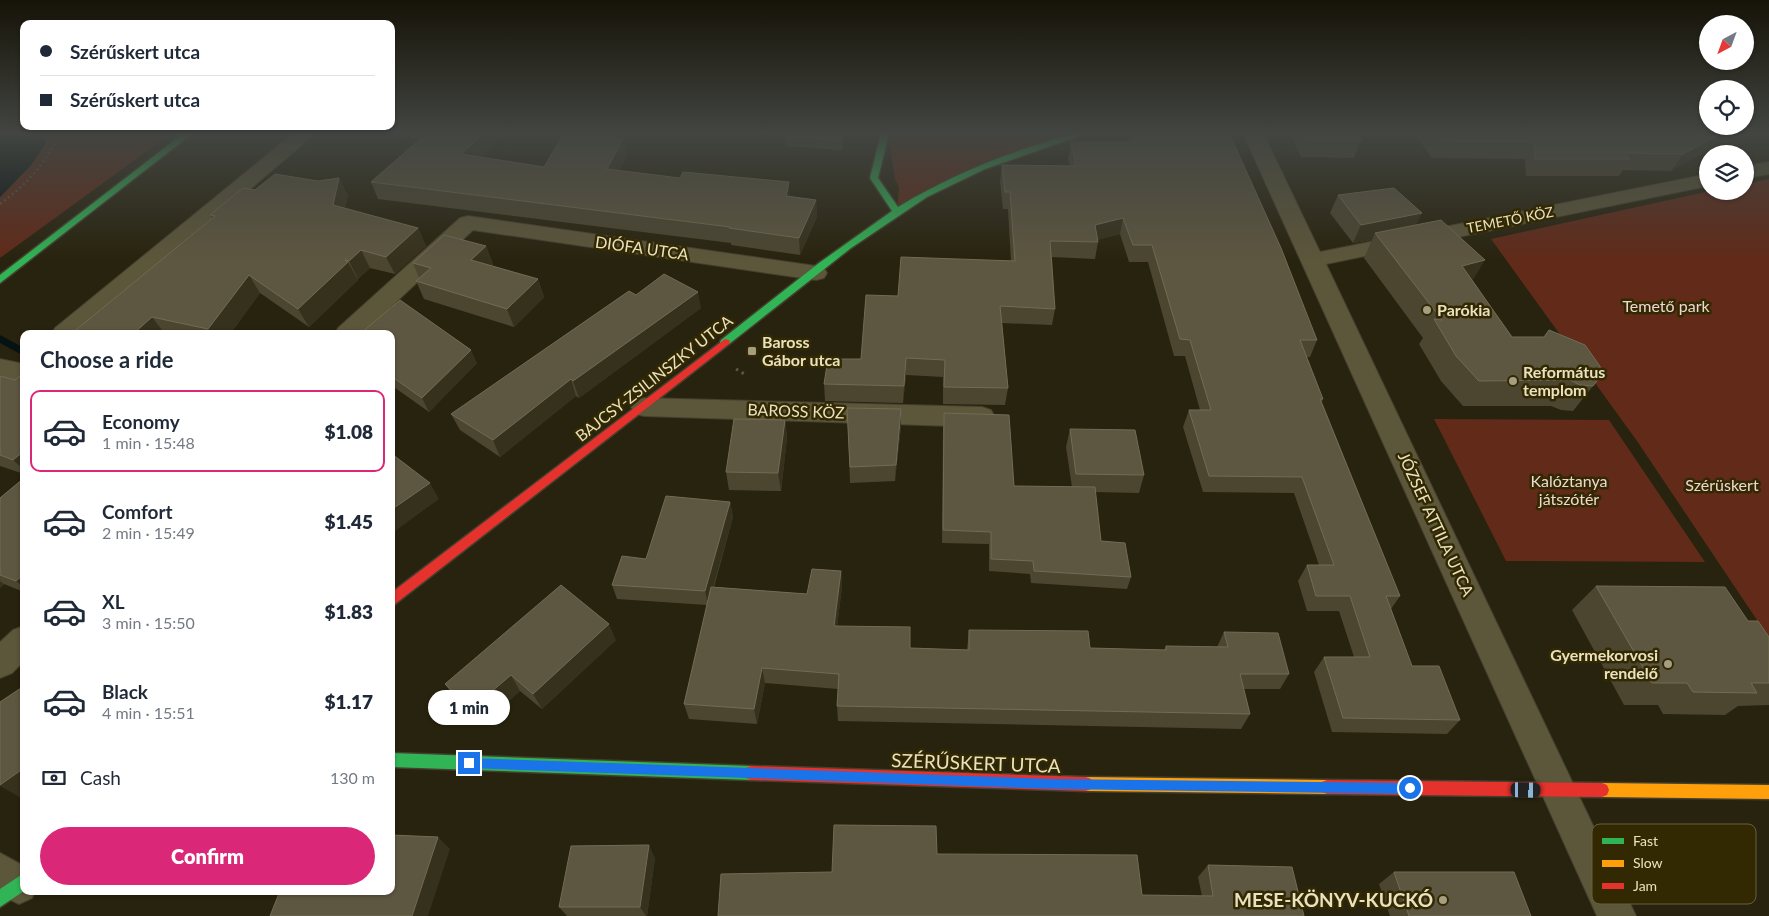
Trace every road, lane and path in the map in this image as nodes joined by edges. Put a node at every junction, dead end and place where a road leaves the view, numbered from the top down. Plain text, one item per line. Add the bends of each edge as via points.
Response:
1 (33, 176) edge
2 (134, 176) edge
3 (255, 176) edge
4 (875, 176) edge
5 (967, 176) edge
6 (1273, 176) edge
7 (1699, 182) edge
8 (0, 204) edge
9 (897, 213) junction
10 (1313, 260) junction
11 (816, 273) junction
12 (0, 280) edge
13 (69, 330) edge
14 (351, 330) edge
15 (644, 407) junction
16 (1009, 417) edge
17 (395, 597) edge
18 (20, 644) edge
19 (0, 663) edge
20 (395, 760) edge
21 (1560, 791) junction
22 (1769, 792) edge
23 (1592, 861) edge
24 (1612, 904) edge
25 (1617, 916) edge

1 - 8 path
2 - 12 main road
3 - 13 street
4 - 9 main road
5 - 9 main road, BAJCSY-ZSILINSZKY UTCA via 940,187
6 - 10 street, JÓZSEF ATTILA UTCA
7 - 10 street, TEMETŐ KÖZ
9 - 11 main road, BAJCSY-ZSILINSZKY UTCA
10 - 21 street, JÓZSEF ATTILA UTCA
11 - 14 street, DIÓFA UTCA via 468,223
11 - 15 main road, BAJCSY-ZSILINSZKY UTCA
15 - 16 street, BAROSS KÖZ
15 - 17 main road, BAJCSY-ZSILINSZKY UTCA
18 - 19 street
20 - 21 main road, SZÉRŰSKERT UTCA via 1054,784
21 - 22 main road, SZÉRŰSKERT UTCA
21 - 23 street, JÓZSEF ATTILA UTCA
24 - 25 street, JÓZSEF ATTILA UTCA

